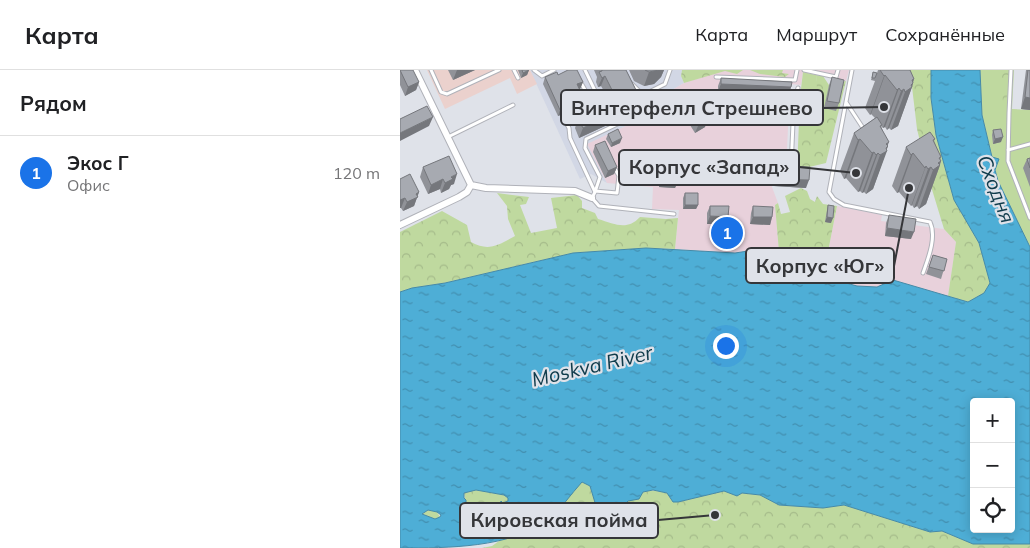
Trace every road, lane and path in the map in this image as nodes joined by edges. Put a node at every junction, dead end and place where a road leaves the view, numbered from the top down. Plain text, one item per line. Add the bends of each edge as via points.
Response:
1 (416, 70) edge
2 (431, 70) edge
3 (499, 70) edge
4 (514, 70) edge
5 (534, 70) edge
6 (554, 70) edge
7 (585, 70) edge
8 (670, 70) edge
9 (797, 70) edge
10 (804, 70) edge
11 (838, 70) edge
12 (852, 70) edge
13 (1011, 70) edge
14 (716, 77) dead end
15 (518, 78) dead end
16 (580, 79) edge
17 (629, 81) edge
18 (798, 88) dead end
19 (846, 102) junction
20 (513, 105) dead end
21 (588, 107) junction
22 (630, 118) dead end
23 (863, 128) edge
24 (448, 136) junction
25 (1030, 144) edge
26 (1008, 150) junction
27 (612, 162) edge
28 (715, 164) dead end
29 (747, 175) dead end
30 (619, 176) junction
31 (471, 185) junction
32 (824, 189) dead end
33 (829, 192) junction
34 (594, 194) junction
35 (674, 214) dead end
36 (1030, 218) edge
37 (400, 225) edge
38 (922, 274) dead end

1 - 24 street
2 - 3 lane via 442,92 447,94
4 - 15 lane
5 - 6 lane via 542,76
7 - 21 lane via 600,101
8 - 17 lane via 665,84 643,94
9 - 14 lane via 795,80
10 - 11 lane via 836,77
12 - 19 lane
13 - 26 lane
16 - 21 lane
18 - 28 lane via 794,100 791,168
19 - 23 lane
19 - 33 lane
20 - 24 lane
21 - 34 lane via 564,118
22 - 34 lane via 586,139 585,148 600,177
24 - 31 street
25 - 26 lane
26 - 36 lane via 1008,160
27 - 30 lane
29 - 30 lane via 697,180 684,168 631,166
30 - 34 lane via 617,193
31 - 34 street
31 - 37 street via 467,192
32 - 33 lane
33 - 38 lane via 844,205 930,222 930,247
34 - 35 lane via 598,206

